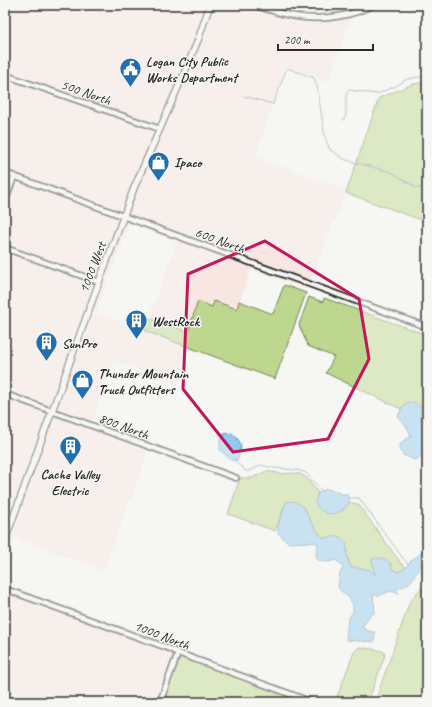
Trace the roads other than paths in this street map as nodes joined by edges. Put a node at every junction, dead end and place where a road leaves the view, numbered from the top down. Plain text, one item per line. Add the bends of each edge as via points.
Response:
1 (210, 5) edge
2 (254, 5) edge
3 (372, 5) edge
4 (5, 75) edge
5 (160, 129) junction
6 (5, 173) edge
7 (14, 177) junction
8 (5, 201) edge
9 (124, 216) junction
10 (5, 248) edge
11 (99, 282) junction
12 (427, 327) edge
13 (5, 394) edge
14 (52, 411) junction
15 (236, 478) dead end
16 (5, 540) edge
17 (5, 589) edge
18 (178, 653) junction
19 (160, 702) edge
20 (312, 702) edge

1 - 5 main road, 1000 West
2 - 3 street via 304,18 327,18 348,14
4 - 5 street, 500 North
5 - 9 main road, 1000 West
6 - 7 street, 600 North
7 - 8 street
7 - 9 street, 600 North
9 - 11 main road, 1000 West
9 - 12 street, 600 North
10 - 11 street
11 - 14 main road, 1000 West
13 - 14 street, 800 North
14 - 15 street, 800 North
14 - 16 main road, 1000 West
17 - 18 street, 1000 North
18 - 19 street
18 - 20 street, 1000 North

